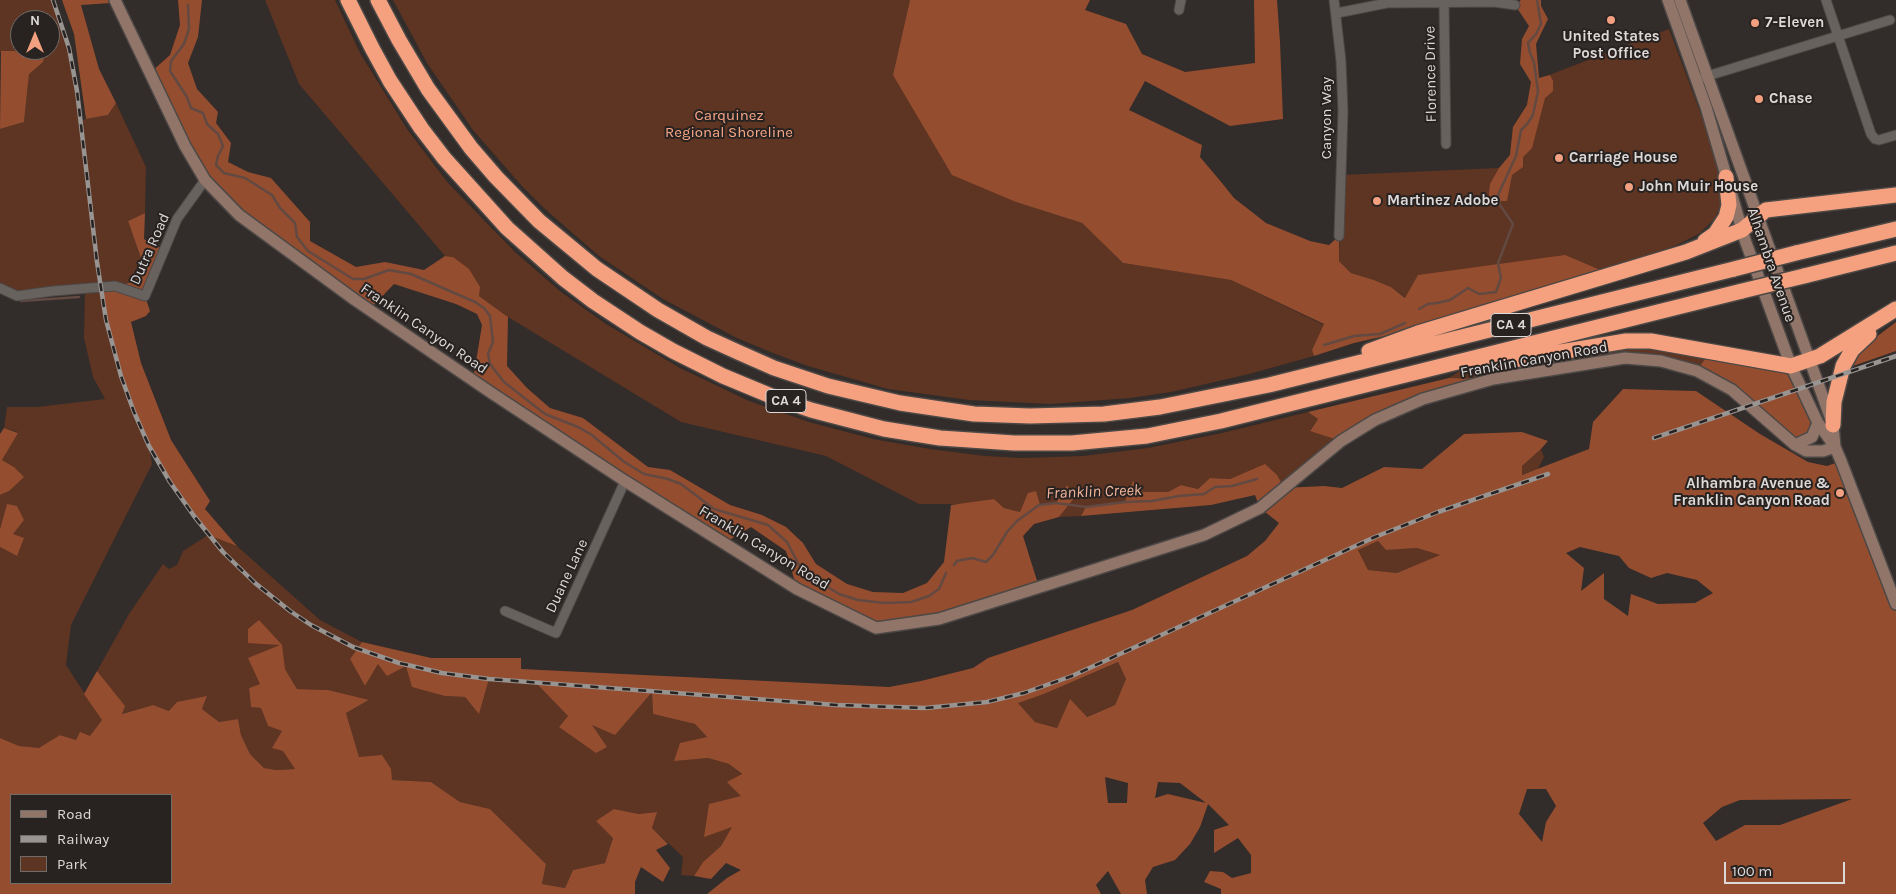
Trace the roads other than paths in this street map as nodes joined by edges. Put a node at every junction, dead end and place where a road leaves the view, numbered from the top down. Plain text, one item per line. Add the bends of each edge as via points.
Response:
1 (115, 0) edge
2 (348, 0) edge
3 (378, 0) edge
4 (1181, 0) edge
5 (1334, 0) edge
6 (1668, 0) edge
7 (1680, 0) edge
8 (1826, 0) edge
9 (1444, 3) junction
10 (1515, 5) dead end
11 (1179, 10) dead end
12 (1337, 13) junction
13 (1890, 20) dead end
14 (1838, 36) junction
15 (1702, 78) junction
16 (1896, 135) edge
17 (1446, 144) dead end
18 (1726, 177) junction
19 (205, 180) junction
20 (1896, 195) edge
21 (1758, 217) junction
22 (1896, 229) edge
23 (1742, 230) junction
24 (1339, 236) dead end
25 (1686, 252) junction
26 (1896, 253) edge
27 (0, 288) edge
28 (1893, 311) edge
29 (1809, 359) junction
30 (1791, 366) junction
31 (1287, 380) junction
32 (1385, 380) junction
33 (1818, 423) junction
34 (1833, 425) junction
35 (1795, 446) junction
36 (1835, 447) junction
37 (625, 481) junction
38 (1896, 604) edge
39 (506, 611) dead end

1 - 19 street, Franklin Canyon Road via 185,146
2 - 32 highway, CA 4 via 381,64 421,128 468,188 520,241 578,290 640,332 715,372 776,398 847,420 902,432 977,441 1053,444 1129,438 1184,429
3 - 31 highway, CA 4 via 418,73 449,119 490,170 539,221 589,263 641,300 698,333 758,361 864,396 919,407 1002,415 1085,415 1141,410
4 - 11 street
5 - 12 street, Canyon Way
6 - 15 street, Alhambra Avenue
7 - 15 street, Alhambra Avenue
8 - 14 street
9 - 10 street
9 - 12 street via 1387,3
9 - 17 street, Florence Drive
12 - 24 street, Canyon Way via 1343,112
13 - 14 street
14 - 15 street
14 - 16 street via 1870,132 1875,139 1881,140
15 - 18 street, Alhambra Avenue
15 - 21 street, Alhambra Avenue
18 - 23 street, Alhambra Avenue
18 - 25 highway via 1729,205 1726,217 1715,234
19 - 27 street, Dutra Road via 177,219 145,296 115,286 17,296
19 - 37 street, Franklin Canyon Road via 239,215 288,253
20 - 21 highway via 1766,210
21 - 23 highway
21 - 29 street, Alhambra Avenue
22 - 31 highway, CA 4, bridge
23 - 25 highway
23 - 30 street, Alhambra Avenue
25 - 31 highway via 1418,333
26 - 32 highway, CA 4, bridge
28 - 29 highway via 1820,356
28 - 34 highway via 1852,350 1843,366 1834,402
29 - 30 highway
29 - 34 street, Alhambra Avenue
30 - 32 highway via 1652,341 1626,341
30 - 33 street, Alhambra Avenue
33 - 35 street via 1812,437
33 - 36 street, Alhambra Avenue
34 - 36 street, Alhambra Avenue
35 - 36 street via 1813,452
35 - 37 street, Franklin Canyon Road via 1732,390 1697,371 1662,361 1625,358 1493,379 1423,399 1375,420 1341,441 1260,508 1204,535 940,619 876,628 797,589
36 - 38 street, Alhambra Avenue
37 - 39 street, Duane Lane via 556,633

